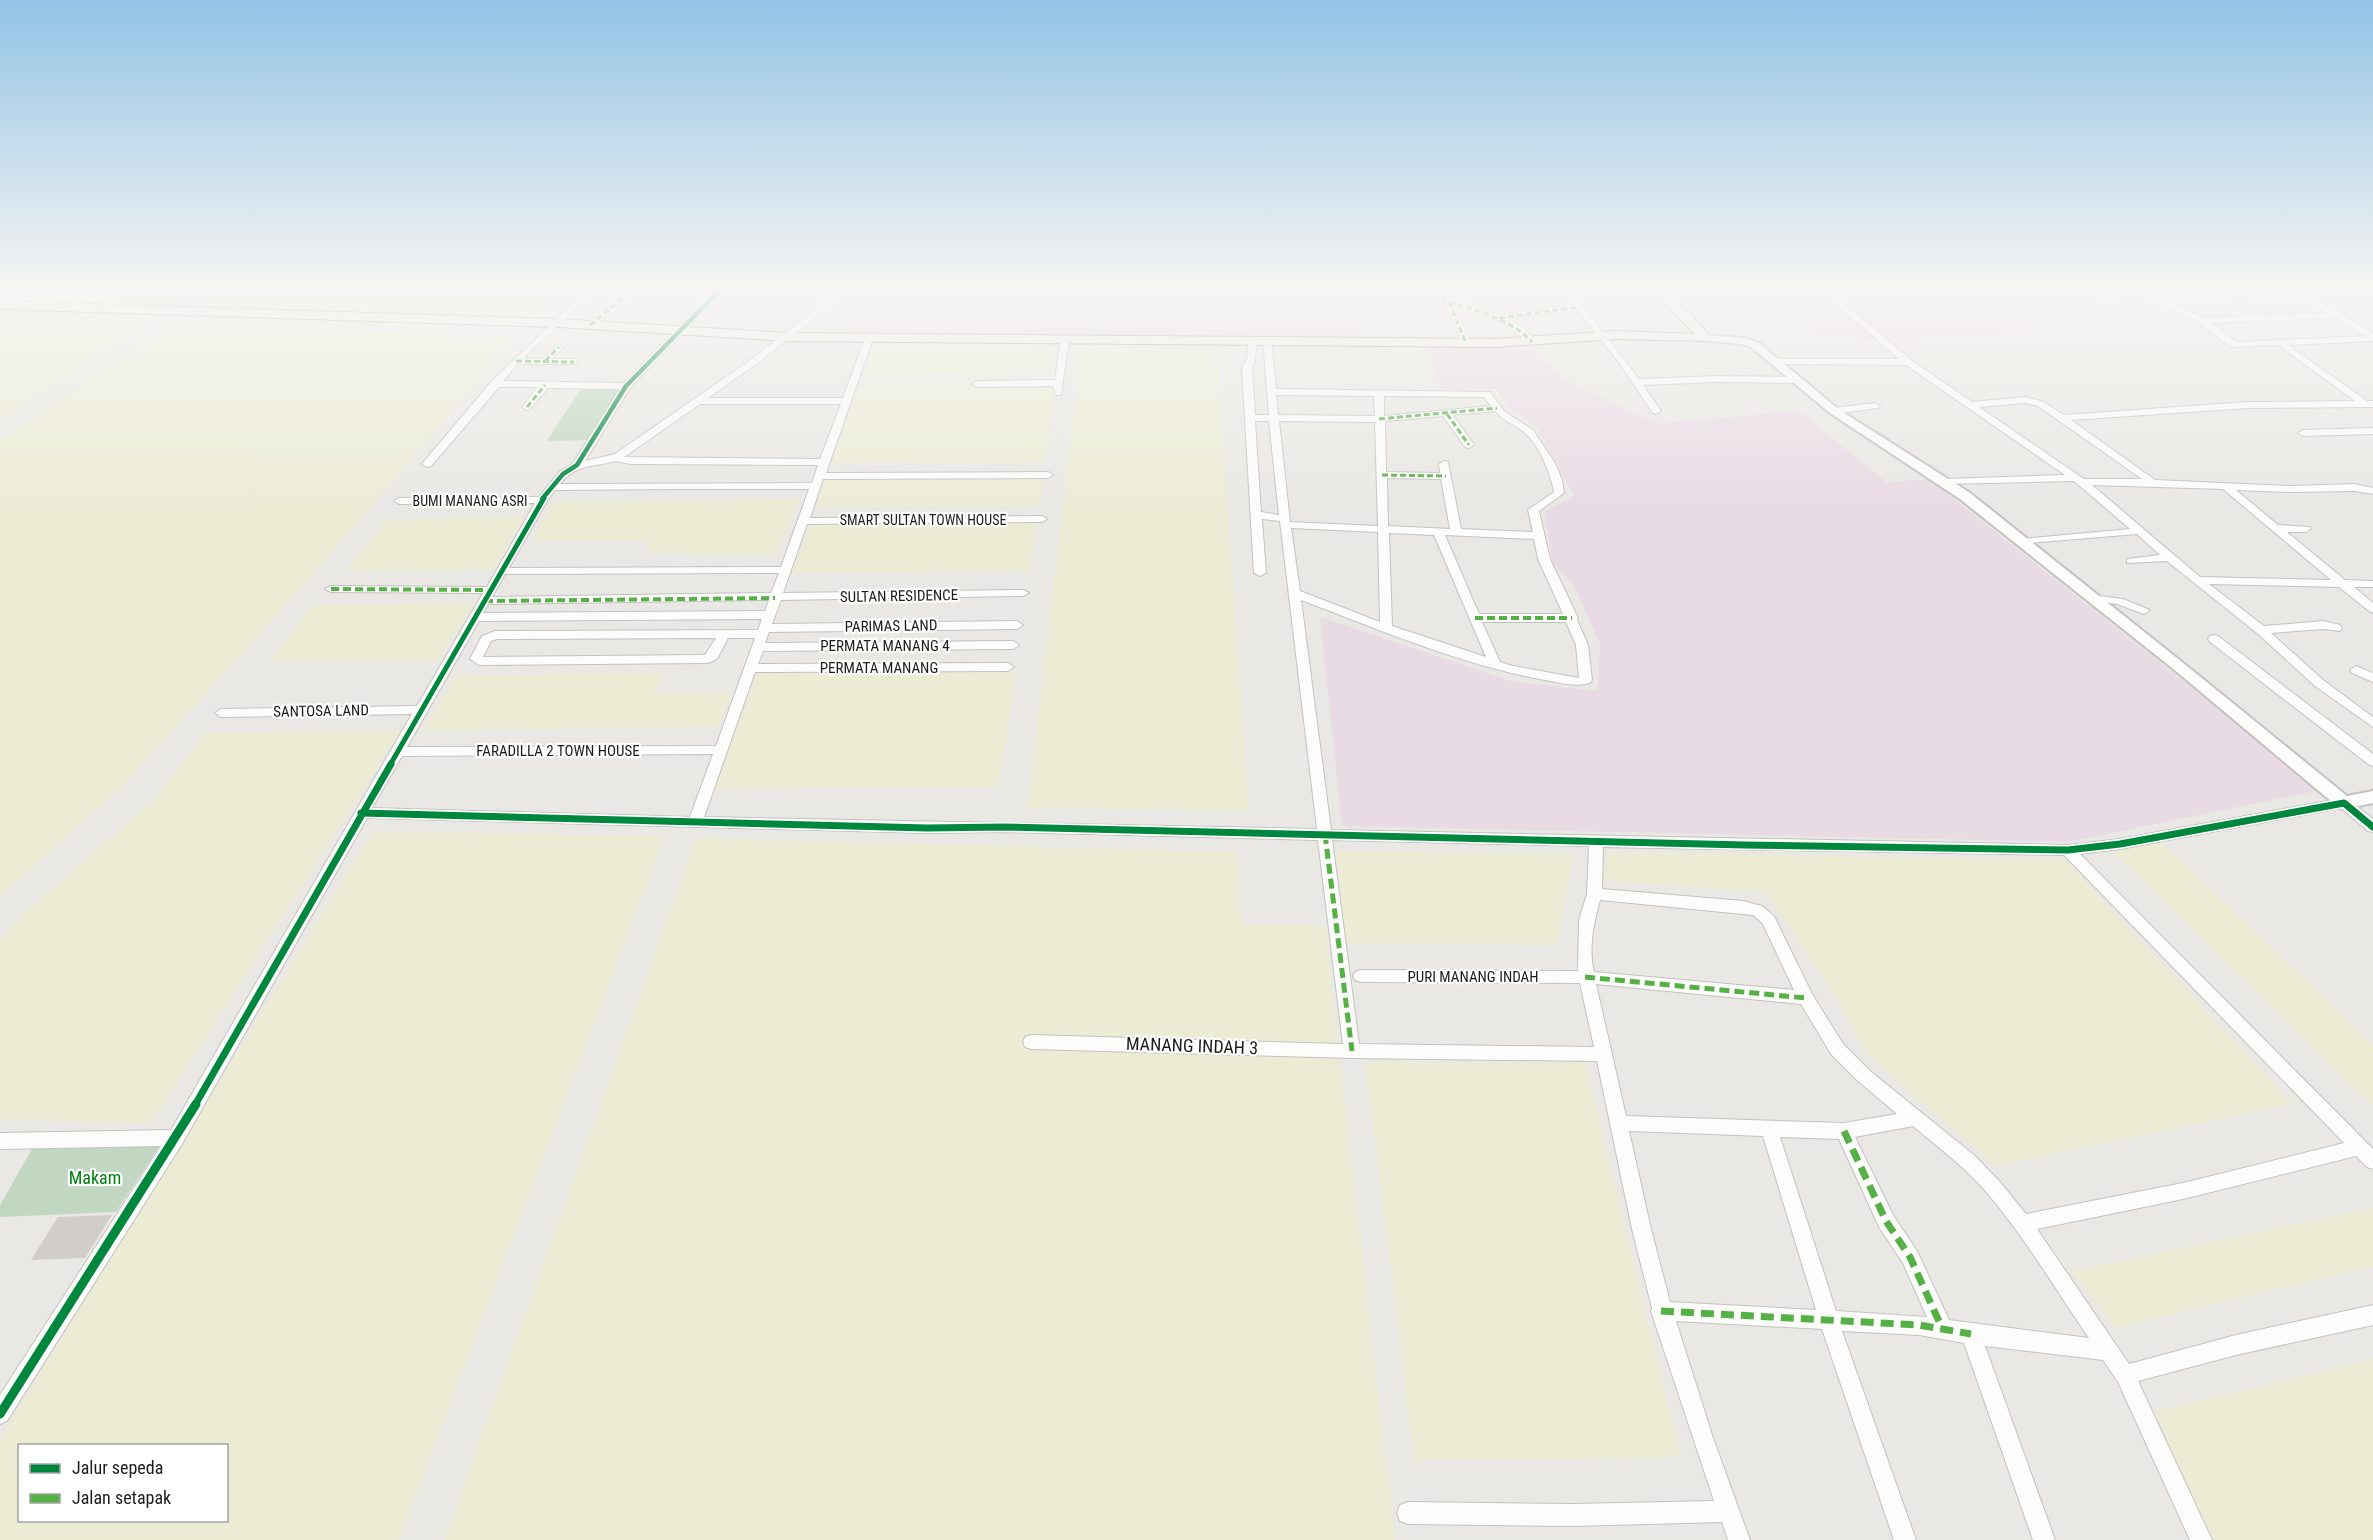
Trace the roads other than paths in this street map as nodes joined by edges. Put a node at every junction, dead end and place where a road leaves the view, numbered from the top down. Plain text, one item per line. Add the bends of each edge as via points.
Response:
1 (514, 363) edge
2 (648, 363) edge
3 (751, 363) edge
4 (860, 363) edge
5 (1062, 363) edge
6 (1249, 363) edge
7 (1268, 363) edge
8 (1623, 363) edge
9 (1776, 363) edge
10 (1909, 363) edge
11 (2308, 363) edge
12 (1796, 380) junction
13 (1637, 382) junction
14 (494, 384) junction
15 (977, 384) dead end
16 (544, 385) junction
17 (626, 386) junction
18 (1270, 392) junction
19 (1379, 393) junction
20 (698, 401) junction
21 (846, 401) junction
22 (1970, 405) junction
23 (1875, 406) dead end
24 (2370, 406) edge
25 (527, 407) dead end
26 (1497, 408) junction
27 (1656, 411) dead end
28 (1834, 411) junction
29 (1447, 414) junction
30 (1251, 418) junction
31 (1273, 418) junction
32 (2062, 418) junction
33 (1379, 419) junction
34 (2373, 431) edge
35 (2303, 433) dead end
36 (1469, 445) dead end
37 (614, 458) junction
38 (824, 462) junction
39 (427, 464) dead end
40 (1444, 464) dead end
41 (577, 465) junction
42 (1048, 475) dead end
43 (1382, 475) junction
44 (1446, 476) junction
45 (2079, 480) junction
46 (817, 481) junction
47 (2151, 481) junction
48 (1946, 482) junction
49 (2224, 485) junction
50 (552, 487) junction
51 (2373, 491) edge
52 (542, 500) junction
53 (399, 501) dead end
54 (1258, 515) junction
55 (1042, 519) dead end
56 (803, 521) junction
57 (1286, 522) junction
58 (2276, 528) junction
59 (2306, 529) dead end
60 (1383, 530) junction
61 (2139, 531) junction
62 (1438, 532) junction
63 (1456, 533) junction
64 (1538, 536) junction
65 (2022, 542) junction
66 (2169, 557) junction
67 (2132, 561) dead end
68 (785, 570) junction
69 (503, 571) junction
70 (1260, 573) dead end
71 (2197, 580) junction
72 (2342, 583) junction
73 (2373, 584) edge
74 (331, 589) dead end
75 (1023, 593) dead end
76 (1296, 594) junction
77 (488, 595) junction
78 (775, 598) junction
79 (2091, 598) junction
80 (2373, 609) edge
81 (2144, 610) dead end
82 (475, 617) junction
83 (1475, 618) junction
84 (1572, 618) junction
85 (1017, 625) dead end
86 (765, 626) junction
87 (1386, 628) junction
88 (2336, 628) dead end
89 (2260, 630) junction
90 (723, 634) junction
91 (2214, 639) dead end
92 (1013, 645) dead end
93 (758, 648) junction
94 (1495, 665) junction
95 (1008, 667) dead end
96 (750, 668) junction
97 (2356, 670) dead end
98 (2373, 678) edge
99 (420, 710) junction
100 (221, 713) dead end
101 (2373, 723) edge
102 (720, 750) junction
103 (396, 752) junction
104 (2373, 761) edge
105 (2373, 797) edge
106 (2344, 803) junction
107 (361, 813) junction
108 (695, 822) junction
109 (2373, 827) edge
110 (1325, 834) junction
111 (1596, 841) junction
112 (2068, 850) junction
113 (1594, 894) junction
114 (1361, 976) dead end
115 (1585, 977) junction
116 (1806, 998) junction
117 (1031, 1042) dead end
118 (1352, 1051) junction
119 (1604, 1054) junction
120 (1916, 1118) junction
121 (1619, 1123) junction
122 (1768, 1129) junction
123 (1844, 1131) junction
124 (176, 1138) junction
125 (0, 1141) edge
126 (2359, 1147) junction
127 (2373, 1161) edge
128 (2022, 1223) junction
129 (1661, 1311) junction
130 (2373, 1315) edge
131 (1829, 1320) junction
132 (1942, 1328) junction
133 (1971, 1334) junction
134 (2110, 1351) junction
135 (2125, 1375) junction
136 (0, 1414) edge
137 (1728, 1511) junction
138 (1408, 1513) dead end
139 (1739, 1540) edge
140 (1905, 1540) edge
141 (2044, 1540) edge
142 (2201, 1540) edge

1 - 14 street
2 - 17 street
3 - 20 street
4 - 21 street
5 - 15 street via 1058,388
6 - 30 street
7 - 18 street
8 - 13 street
9 - 12 street
10 - 22 street
11 - 24 street
12 - 13 street
12 - 28 street
13 - 27 street
14 - 16 street
14 - 39 street
16 - 17 street
16 - 25 street
17 - 41 street
18 - 19 street
18 - 31 street
19 - 26 street via 1487,394
19 - 33 street
20 - 21 street
20 - 37 street
21 - 38 street
22 - 32 street via 2025,400 2041,404
22 - 45 street
23 - 28 street
24 - 32 street via 2284,404
26 - 29 street
26 - 64 street via 1530,432 1560,487 1559,493 1533,510
28 - 48 street
29 - 33 street
29 - 36 street
30 - 31 street
30 - 54 street
31 - 33 street
31 - 57 street
32 - 47 street
33 - 43 street
34 - 35 street
37 - 38 street
37 - 41 street
38 - 46 street
40 - 44 street
41 - 50 street
42 - 46 street
43 - 44 street
43 - 60 street
44 - 63 street
45 - 47 street
45 - 48 street
45 - 61 street
46 - 50 street
46 - 56 street
47 - 49 street
48 - 65 street
49 - 51 street
49 - 58 street
50 - 52 street
52 - 53 street, BUMI MANANG ASRI
52 - 69 street
54 - 57 street
54 - 70 street
55 - 56 street, SMART SULTAN TOWN HOUSE
56 - 68 street
57 - 60 street
57 - 76 street
58 - 59 street
58 - 72 street
60 - 62 street
60 - 87 street
61 - 65 street
61 - 66 street
62 - 63 street
62 - 83 street
63 - 64 street
64 - 84 street via 1544,560
65 - 79 street
66 - 67 street
66 - 71 street
68 - 69 street
68 - 78 street
69 - 77 street
71 - 72 street
71 - 89 street
72 - 73 street
72 - 80 street
74 - 77 street, SULTAN RESIDENCE
75 - 78 street, SULTAN RESIDENCE
76 - 87 street
76 - 110 street
77 - 78 street, SULTAN RESIDENCE
77 - 82 street
78 - 86 street
79 - 81 street via 2119,601
79 - 106 street
82 - 86 street
82 - 99 street
83 - 84 street
83 - 94 street
84 - 94 street via 1582,645 1587,677 1584,681 1533,675
85 - 86 street, PARIMAS LAND
86 - 90 street
86 - 93 street
87 - 94 street
88 - 89 street via 2324,625
89 - 101 street via 2299,666
90 - 90 street via 495,635 486,639 476,659 708,659
91 - 104 street
92 - 93 street, PERMATA MANANG 4
93 - 96 street
95 - 96 street, PERMATA MANANG
96 - 102 street
97 - 98 street
99 - 100 street, SANTOSA LAND
99 - 103 street
102 - 103 street, FARADILLA 2 TOWN HOUSE
102 - 108 street
103 - 107 street
105 - 106 street
106 - 109 street
106 - 112 street
107 - 108 street
107 - 124 street
108 - 110 street
110 - 111 street
110 - 118 street
111 - 112 street
111 - 113 street
112 - 126 street
113 - 115 street via 1587,920
113 - 116 street via 1757,910 1769,920
114 - 115 street, PURI MANANG INDAH
115 - 116 street, PURI MANANG INDAH
115 - 119 street
116 - 120 street via 1837,1049
117 - 118 street, MANANG INDAH 3
118 - 119 street, MANANG INDAH 3
119 - 121 street
120 - 123 street
120 - 128 street via 1969,1162
121 - 122 street
121 - 129 street
122 - 123 street
122 - 131 street
123 - 132 street
124 - 125 street
124 - 136 street
126 - 127 street
126 - 128 street via 2183,1191
128 - 134 street
129 - 131 street
129 - 137 street
130 - 135 street via 2236,1345
131 - 132 street
131 - 140 street
132 - 133 street
133 - 134 street
133 - 141 street
134 - 135 street
135 - 142 street
137 - 138 street via 1573,1515
137 - 139 street

